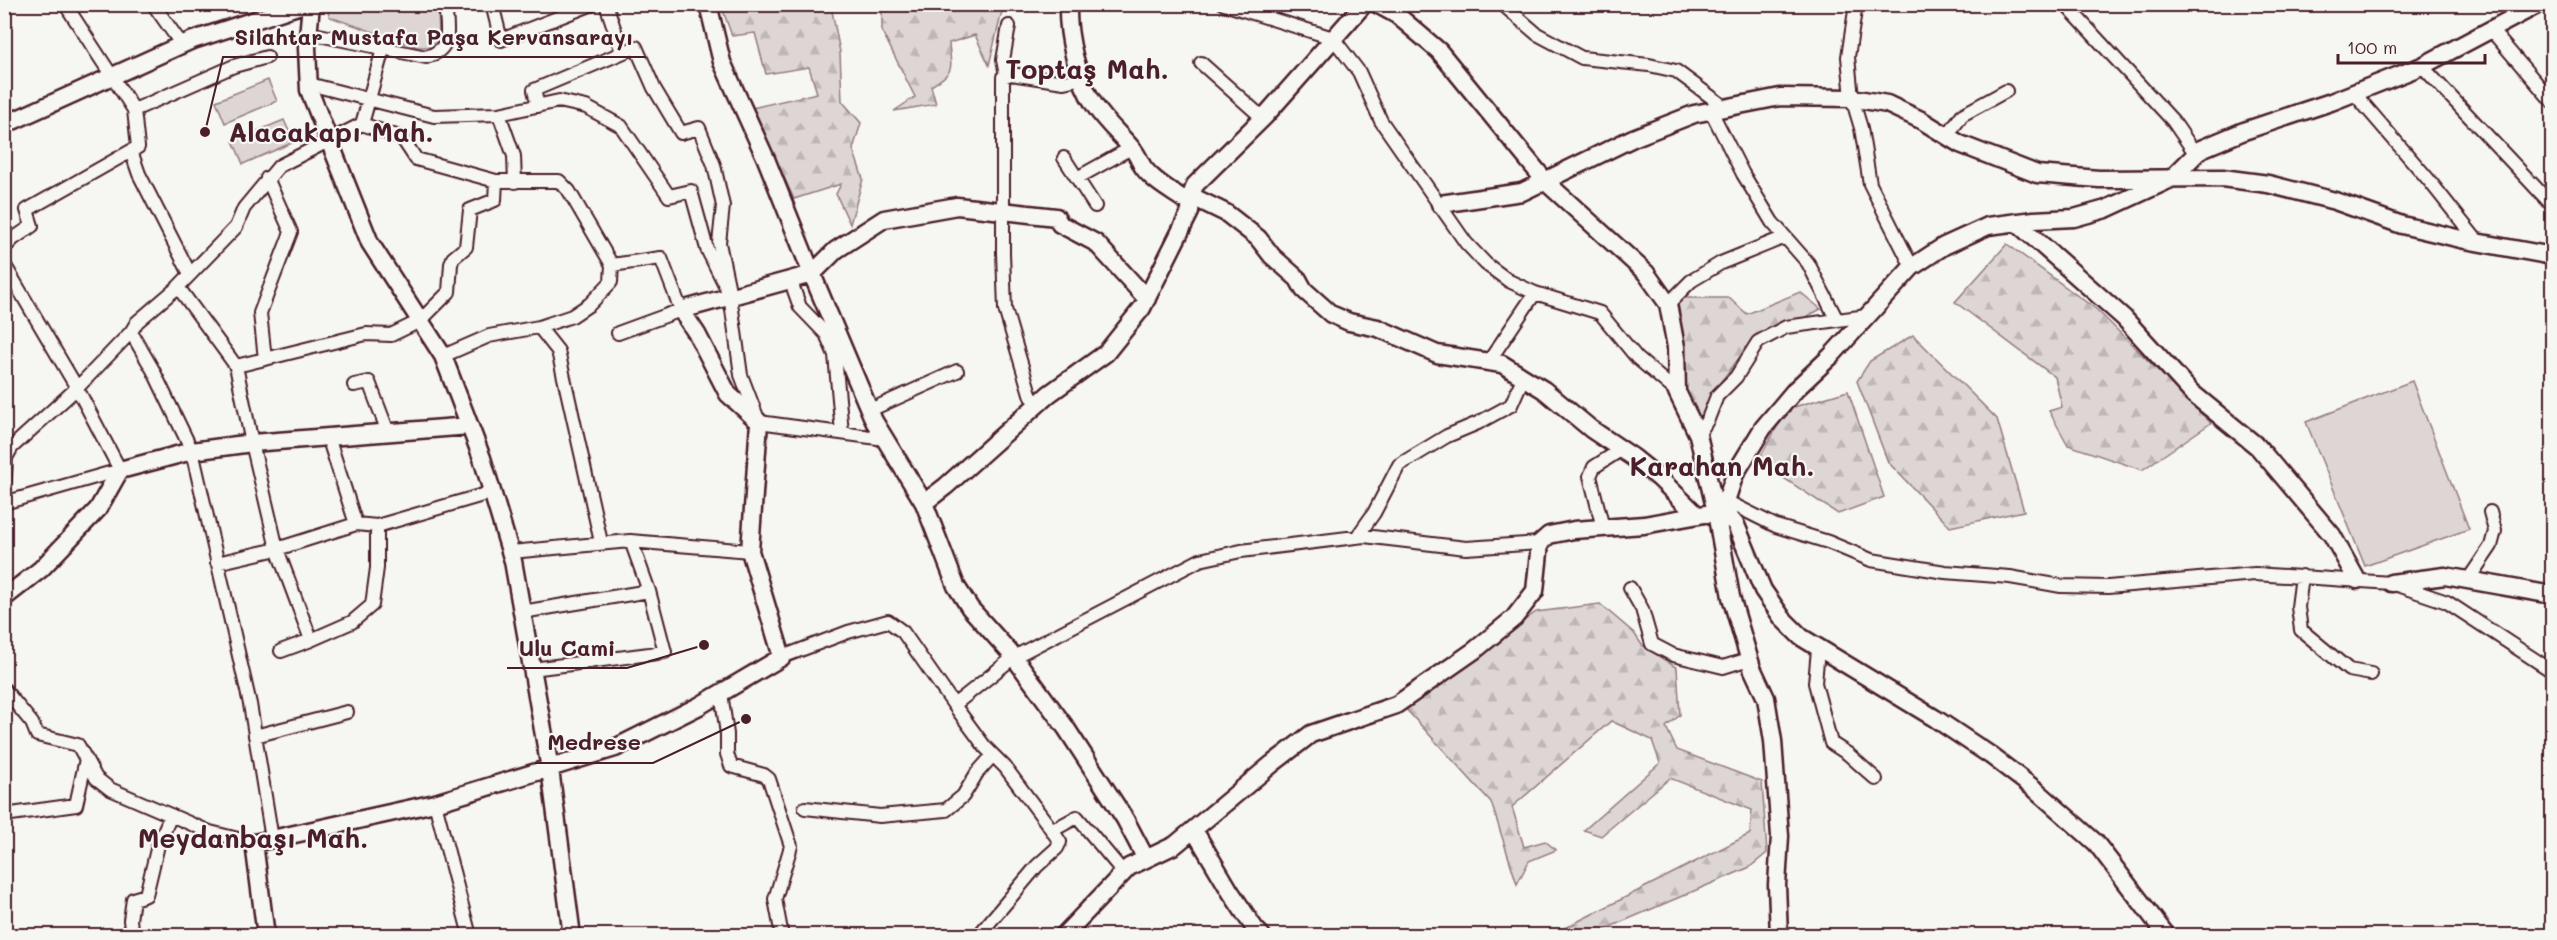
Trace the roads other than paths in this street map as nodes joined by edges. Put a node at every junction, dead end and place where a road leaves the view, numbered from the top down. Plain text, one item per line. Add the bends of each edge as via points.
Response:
1 (65, 4) edge
2 (304, 4) edge
3 (311, 4) edge
4 (445, 4) edge
5 (492, 4) edge
6 (593, 4) edge
7 (606, 4) edge
8 (708, 4) edge
9 (1068, 4) edge
10 (1224, 4) edge
11 (1364, 4) edge
12 (1377, 4) edge
13 (1502, 4) edge
14 (1856, 4) edge
15 (2065, 4) edge
16 (2539, 4) edge
17 (158, 6) edge
18 (1009, 26) dead end
19 (2491, 30) junction
20 (309, 33) junction
21 (1333, 38) junction
22 (182, 45) junction
23 (382, 49) junction
24 (622, 52) junction
25 (267, 57) dead end
26 (1201, 63) dead end
27 (2422, 66) junction
28 (1006, 75) junction
29 (110, 76) junction
30 (1083, 78) junction
31 (309, 84) junction
32 (2006, 91) dead end
33 (2354, 93) junction
34 (1852, 98) junction
35 (368, 99) junction
36 (2553, 101) edge
37 (538, 106) junction
38 (134, 110) junction
39 (1719, 110) junction
40 (500, 114) junction
41 (1265, 116) junction
42 (362, 124) junction
43 (4, 125) edge
44 (1947, 136) junction
45 (328, 139) junction
46 (1131, 148) junction
47 (131, 151) junction
48 (2195, 153) junction
49 (1064, 158) dead end
50 (267, 178) junction
51 (1077, 178) junction
52 (2171, 178) junction
53 (495, 181) junction
54 (515, 182) junction
55 (1546, 182) junction
56 (1191, 196) junction
57 (1440, 204) junction
58 (2553, 205) edge
59 (1095, 206) dead end
60 (1005, 211) junction
61 (2016, 222) junction
62 (1785, 237) junction
63 (2478, 242) junction
64 (4, 248) edge
65 (2553, 256) edge
66 (4, 264) edge
67 (612, 265) junction
68 (1912, 267) junction
69 (812, 273) junction
70 (190, 274) junction
71 (790, 279) junction
72 (178, 287) junction
73 (1535, 293) junction
74 (730, 296) junction
75 (1147, 299) junction
76 (1668, 304) junction
77 (681, 310) junction
78 (1866, 316) junction
79 (1837, 320) junction
80 (420, 321) junction
81 (539, 327) junction
82 (131, 332) junction
83 (618, 333) dead end
84 (443, 356) junction
85 (265, 359) junction
86 (1489, 361) junction
87 (236, 366) junction
88 (957, 371) dead end
89 (1522, 378) junction
90 (354, 385) dead end
91 (77, 388) junction
92 (1677, 392) junction
93 (1039, 402) junction
94 (870, 410) junction
95 (759, 422) junction
96 (470, 426) junction
97 (388, 432) junction
98 (842, 433) junction
99 (1698, 435) junction
100 (328, 437) junction
101 (885, 439) junction
102 (252, 443) junction
103 (1622, 449) junction
104 (192, 451) junction
105 (120, 470) junction
106 (5, 492) edge
107 (493, 492) junction
108 (4, 503) edge
109 (924, 503) junction
110 (1721, 506) junction
111 (2490, 512) dead end
112 (1697, 515) junction
113 (356, 524) junction
114 (377, 526) junction
115 (1603, 528) junction
116 (1357, 537) junction
117 (631, 541) junction
118 (601, 542) junction
119 (1540, 543) junction
120 (277, 549) junction
121 (750, 551) junction
122 (511, 552) junction
123 (217, 563) junction
124 (2302, 576) junction
125 (2357, 580) junction
126 (2468, 580) junction
127 (2391, 583) junction
128 (1630, 588) dead end
129 (649, 591) junction
130 (2553, 595) edge
131 (4, 598) edge
132 (522, 612) junction
133 (310, 640) junction
134 (1818, 649) junction
135 (281, 651) dead end
136 (782, 657) junction
137 (1014, 657) junction
138 (1749, 659) junction
139 (532, 669) junction
140 (2553, 670) edge
141 (2371, 674) dead end
142 (4, 689) edge
143 (721, 693) junction
144 (954, 705) junction
145 (347, 712) dead end
146 (255, 736) junction
147 (993, 754) junction
148 (86, 759) junction
149 (549, 769) junction
150 (1876, 779) dead end
151 (435, 803) junction
152 (805, 808) dead end
153 (4, 815) edge
154 (171, 815) junction
155 (1049, 826) junction
156 (1194, 830) junction
157 (272, 839) junction
158 (254, 843) junction
159 (1146, 859) junction
160 (1124, 873) junction
161 (132, 936) edge
162 (266, 936) edge
163 (470, 936) edge
164 (572, 936) edge
165 (782, 936) edge
166 (978, 936) edge
167 (1063, 936) edge
168 (1262, 936) edge
169 (1779, 936) edge
170 (2168, 936) edge

1 - 29 street
2 - 22 street
3 - 20 street
4 - 23 street via 446,41 436,54 415,56
5 - 6 street via 501,40
7 - 24 street
8 - 69 street via 722,62
9 - 30 street via 1072,47
10 - 21 street
11 - 21 street
12 - 55 street via 1397,15 1438,51
13 - 39 street via 1537,34 1582,58 1676,71
14 - 34 street via 1848,57
15 - 48 street via 2173,121
16 - 19 street
17 - 22 street
18 - 28 street via 1003,60
19 - 27 street
19 - 36 street
20 - 23 street
20 - 31 street
21 - 41 street
21 - 57 street via 1359,72 1381,121
22 - 29 street
23 - 35 street
24 - 37 street via 534,90
24 - 74 street via 636,46 654,88 681,133 699,128 714,165 723,206 719,243
25 - 38 street via 234,66
26 - 41 street
27 - 33 street
27 - 58 street
28 - 30 street via 1064,82
28 - 60 street
29 - 38 street
29 - 43 street
30 - 46 street via 1094,104
31 - 35 street
31 - 45 street
32 - 44 street via 1962,115
33 - 48 street via 2244,131
33 - 63 street
34 - 39 street via 1780,97
34 - 44 street via 1887,104
34 - 68 street via 1870,184
35 - 40 street via 434,116
35 - 42 street
37 - 40 street
37 - 74 street via 558,101 586,107 621,126 669,195 691,191 707,249
38 - 47 street via 138,147
39 - 55 street via 1694,114 1633,138
39 - 62 street via 1743,174
40 - 54 street via 514,156
41 - 56 street via 1196,185
42 - 45 street
42 - 53 street via 402,138 416,159
44 - 52 street via 2037,174 2099,179
45 - 50 street via 279,166
45 - 80 street via 370,243
46 - 51 street
46 - 56 street via 1155,180 1183,199
47 - 64 street via 27,210 32,226
47 - 70 street
48 - 52 street
49 - 51 street
50 - 70 street via 244,208 236,227
50 - 85 street via 291,232 260,313
51 - 59 street
52 - 61 street via 2106,209 2074,218
52 - 63 street via 2268,183 2402,225
53 - 54 street
53 - 80 street via 495,200 470,210 466,247 453,258 449,292
54 - 67 street via 559,181 569,191
55 - 57 street via 1522,192
55 - 76 street via 1646,273
56 - 75 street via 1190,212
56 - 86 street via 1226,213 1258,238 1298,279 1304,291 1331,314 1378,328 1437,354
57 - 73 street via 1466,243 1486,264
60 - 69 street via 957,206 884,219 836,250
60 - 75 street via 1056,217 1060,224 1096,243
60 - 93 street via 1005,309 1031,397
61 - 68 street via 1988,226 1944,246
61 - 125 street via 2124,318 2192,393 2258,447 2332,535
62 - 76 street via 1721,263 1691,281
62 - 79 street via 1808,263
63 - 65 street
66 - 91 street
67 - 77 street via 661,258
67 - 81 street via 611,282 590,304 572,316
68 - 78 street
69 - 71 street
69 - 94 street
70 - 72 street
71 - 74 street
71 - 98 street via 800,307 826,334 835,355
72 - 82 street via 137,322
72 - 87 street
73 - 86 street
73 - 92 street via 1600,314 1637,358
74 - 77 street
74 - 95 street via 741,375
75 - 93 street via 1106,354
76 - 92 street via 1676,346
77 - 83 street
77 - 95 street via 728,394
78 - 79 street
78 - 110 street via 1763,428
79 - 99 street via 1786,327 1758,342 1736,376 1717,396
80 - 84 street
80 - 85 street via 391,335 366,334
81 - 84 street via 489,336
81 - 118 street via 558,351
82 - 91 street
82 - 104 street
84 - 96 street
85 - 87 street
86 - 89 street via 1502,364
87 - 102 street
88 - 94 street
89 - 103 street
89 - 116 street via 1510,405 1399,465
90 - 97 street via 369,382
91 - 105 street
91 - 106 street via 12,447 6,458
92 - 99 street
93 - 109 street
94 - 101 street
95 - 98 street
95 - 121 street
96 - 97 street
96 - 107 street
97 - 100 street
98 - 101 street
99 - 110 street
100 - 102 street
100 - 113 street
101 - 109 street
102 - 104 street
102 - 120 street
103 - 112 street
103 - 115 street via 1594,467 1590,476
104 - 105 street
104 - 123 street
105 - 108 street
105 - 131 street via 98,509 41,569
107 - 114 street
107 - 122 street
109 - 137 street via 961,595
110 - 112 street
110 - 124 street via 1871,560 2061,586 2108,587 2255,574
110 - 134 street via 1736,525 1773,605 1801,638
110 - 138 street via 1731,597
111 - 126 street via 2494,531 2491,546
112 - 115 street
113 - 114 street
113 - 120 street
114 - 133 street via 372,605 352,622
115 - 119 street via 1557,533
116 - 119 street via 1466,548
116 - 137 street via 1200,560
117 - 118 street
117 - 121 street
117 - 129 street
118 - 122 street
119 - 156 street via 1535,591 1506,624 1475,650 1396,705 1311,734
120 - 123 street
120 - 133 street
121 - 136 street
122 - 132 street
123 - 146 street
124 - 125 street
124 - 141 street via 2298,607 2301,630 2349,670
125 - 127 street
126 - 127 street via 2445,576
126 - 130 street
127 - 140 street via 2447,602
128 - 138 street via 1642,609 1652,644 1673,655 1723,667
129 - 132 street
129 - 139 street via 665,652
132 - 139 street
133 - 135 street
134 - 150 street via 1815,683 1831,742
134 - 170 street via 1936,719 2036,790 2096,843
136 - 143 street
136 - 144 street via 888,621 903,632
137 - 144 street
137 - 159 street via 1066,728
138 - 169 street via 1766,698 1773,741 1780,836
139 - 149 street
142 - 148 street via 37,735 78,745
143 - 149 street via 615,748
143 - 165 street via 731,766 769,779 791,846 775,899
144 - 147 street
145 - 146 street
146 - 157 street
147 - 152 street via 963,796 946,810 880,816
147 - 155 street
148 - 153 street via 76,805
148 - 154 street via 96,778 110,789
149 - 151 street
149 - 164 street
151 - 157 street
151 - 163 street
154 - 158 street via 210,832
154 - 161 street via 158,845 146,896 133,899
155 - 160 street via 1055,830 1077,818
155 - 166 street via 1060,842 1057,848
156 - 159 street via 1175,846
156 - 168 street
157 - 158 street
158 - 162 street
159 - 160 street
160 - 167 street

